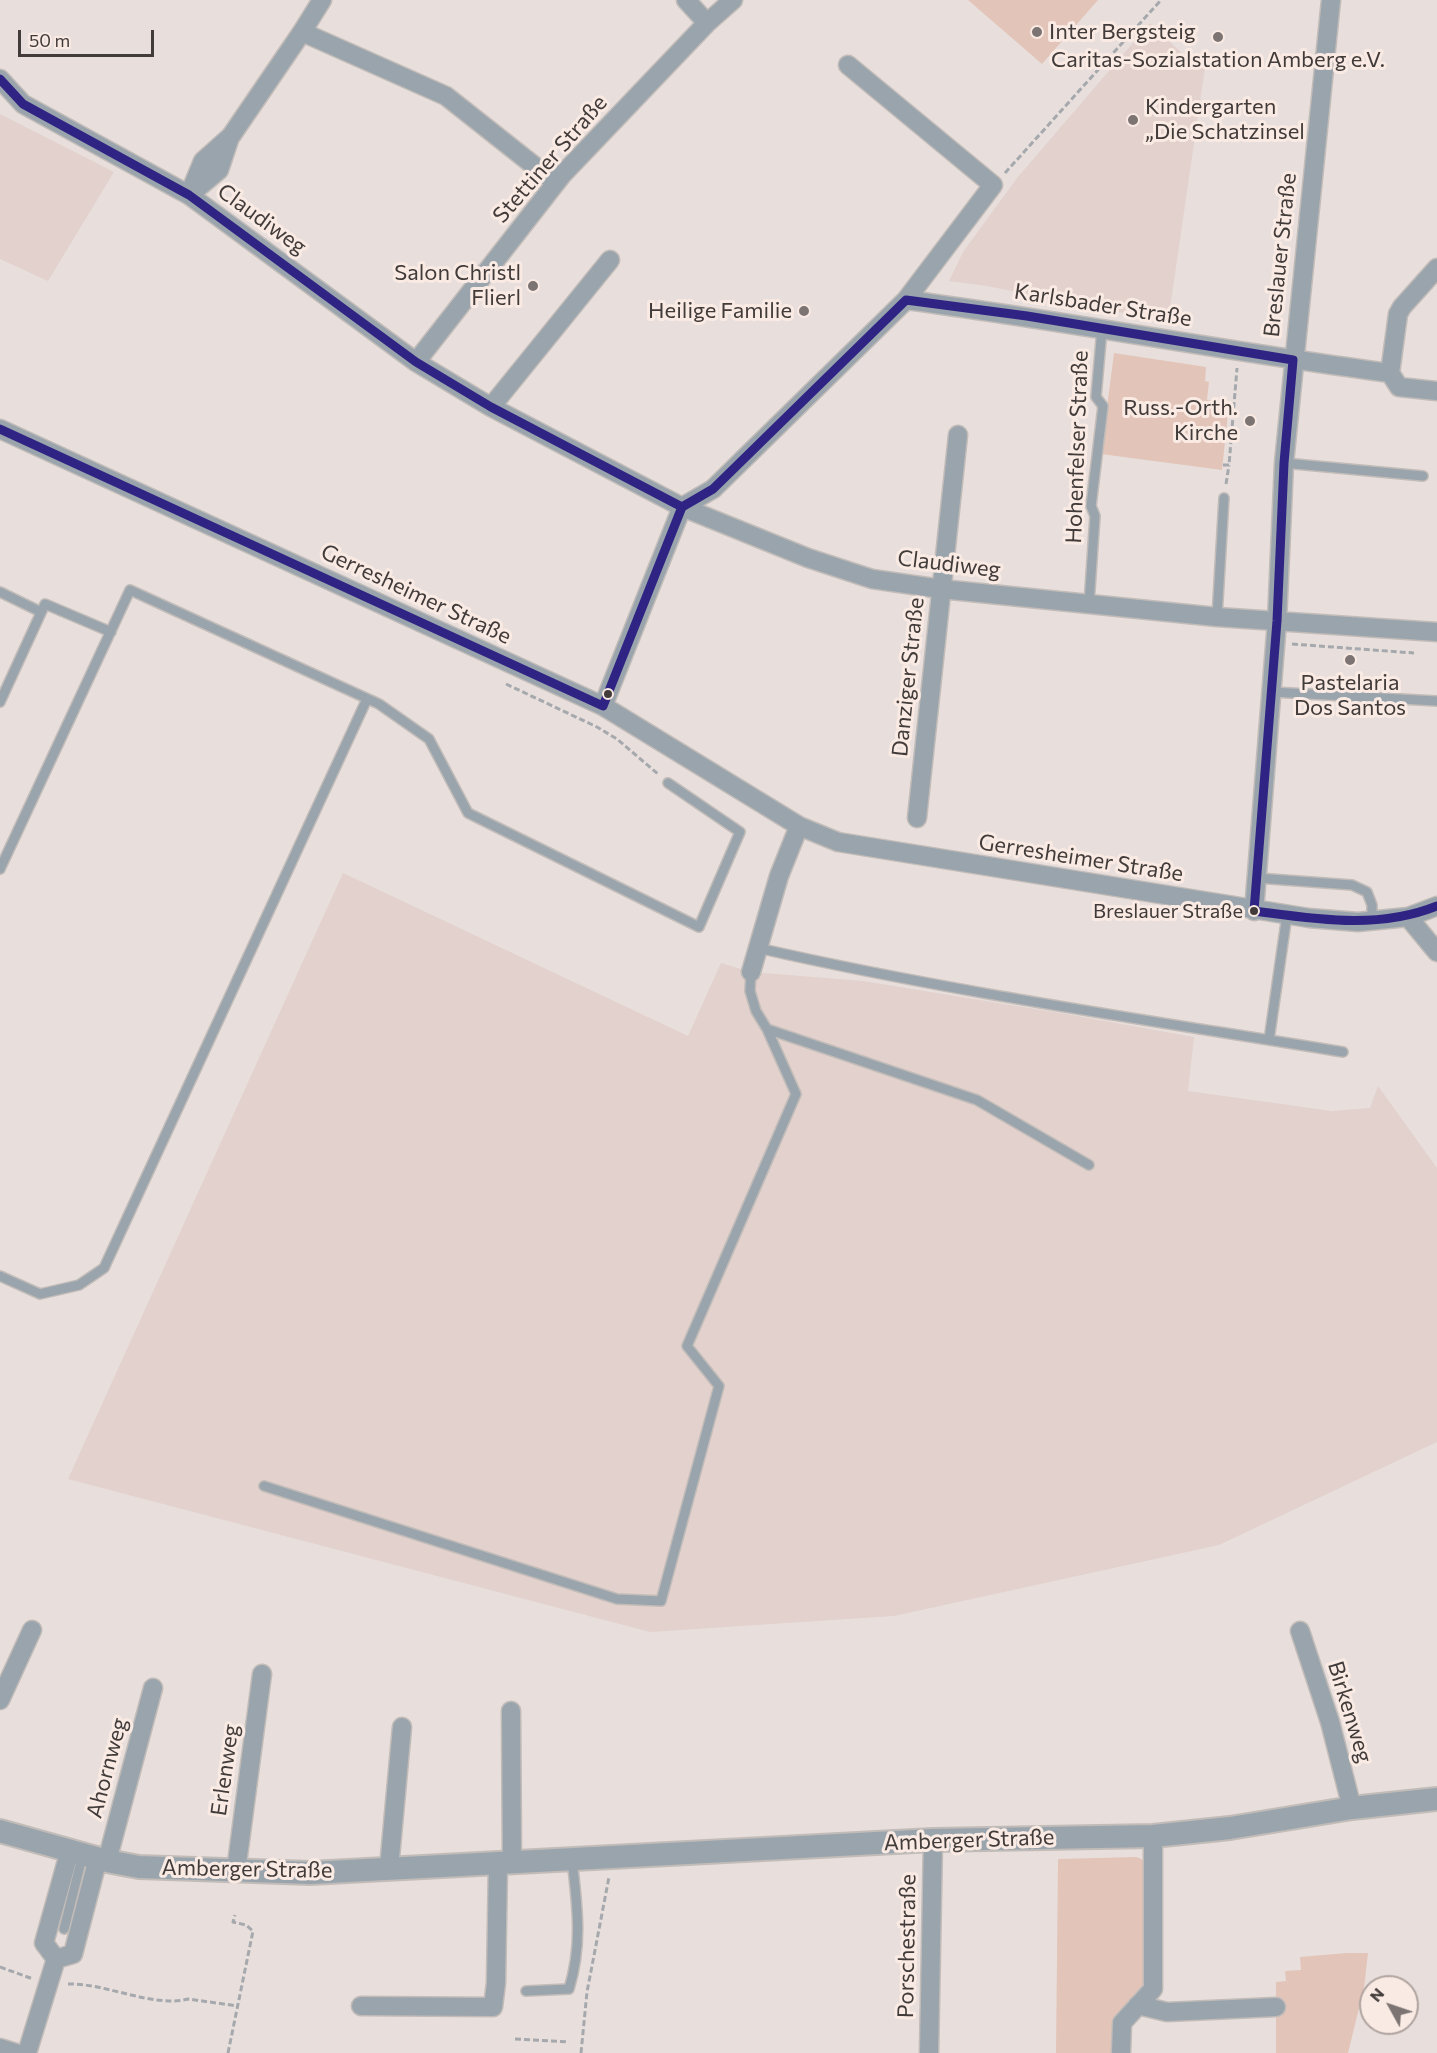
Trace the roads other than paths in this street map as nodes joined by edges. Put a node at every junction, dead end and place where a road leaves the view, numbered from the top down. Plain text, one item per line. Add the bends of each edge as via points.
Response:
1 (322, 0) edge
2 (733, 0) edge
3 (1331, 0) edge
4 (688, 1) edge
5 (707, 22) junction
6 (302, 32) junction
7 (848, 65) dead end
8 (0, 79) edge
9 (556, 183) junction
10 (189, 195) junction
11 (610, 260) dead end
12 (1437, 268) edge
13 (906, 300) junction
14 (1102, 328) junction
15 (1293, 360) junction
16 (416, 362) junction
17 (1390, 373) junction
18 (1437, 391) edge
19 (491, 407) junction
20 (0, 429) edge
21 (958, 435) dead end
22 (1284, 463) junction
23 (1423, 476) dead end
24 (1224, 498) road end
25 (682, 507) junction
26 (941, 589) junction
27 (0, 592) edge
28 (1089, 604) junction
29 (41, 612) junction
30 (1217, 617) junction
31 (1277, 621) junction
32 (111, 632) junction
33 (1437, 632) edge
34 (1272, 692) junction
35 (367, 699) junction
36 (1437, 701) edge
37 (0, 702) edge
38 (603, 706) junction
39 (668, 783) road end
40 (917, 818) dead end
41 (800, 826) junction
42 (0, 869) edge
43 (1257, 878) junction
44 (1437, 906) edge
45 (1254, 910) junction
46 (1287, 915) junction
47 (1408, 917) junction
48 (1365, 921) junction
49 (758, 948) junction
50 (1437, 952) edge
51 (751, 972) joint
52 (766, 1029) junction
53 (1269, 1040) junction
54 (1343, 1052) dead end
55 (1089, 1165) dead end
56 (0, 1276) edge
57 (264, 1486) dead end
58 (32, 1630) dead end
59 (1300, 1631) dead end
60 (262, 1674) dead end
61 (153, 1688) dead end
62 (0, 1700) edge
63 (511, 1711) dead end
64 (402, 1727) dead end
65 (1437, 1799) edge
66 (1352, 1808) junction
67 (0, 1831) edge
68 (1153, 1836) junction
69 (933, 1840) junction
70 (90, 1856) junction
71 (572, 1859) junction
72 (505, 1862) junction
73 (389, 1868) junction
74 (236, 1871) junction
75 (64, 1929) dead end
76 (56, 1959) junction
77 (526, 1991) dead end
78 (1138, 2005) junction
79 (362, 2006) dead end
80 (1276, 2007) dead end
81 (0, 2048) edge
82 (16, 2053) edge
83 (27, 2053) edge
84 (929, 2053) edge
85 (1121, 2053) edge

1 - 6 street
2 - 5 street, Stettiner Straße
3 - 15 street, Breslauer Straße
4 - 5 street
5 - 9 street, Stettiner Straße
6 - 9 street via 446,96
6 - 10 street via 231,136 219,170
7 - 13 street via 993,185
8 - 10 street, Claudiweg via 23,104
9 - 16 street, Stettiner Straße
10 - 16 street, Claudiweg
11 - 19 street
12 - 17 street via 1398,314
13 - 14 street, Karlsbader Straße
13 - 25 street via 713,489
14 - 15 street, Karlsbader Straße
14 - 28 lane, Hohenfelser Straße via 1096,397 1103,406 1090,506 1095,516
15 - 17 street, Karlsbader Straße
15 - 22 street, Breslauer Straße
16 - 19 street, Claudiweg
17 - 18 street via 1399,387
19 - 25 street, Claudiweg
20 - 38 street, Gerresheimer Straße
21 - 26 street, Danziger Straße
22 - 23 lane
22 - 31 street, Breslauer Straße
24 - 30 lane
25 - 26 street, Claudiweg via 808,558 872,579
25 - 38 street
26 - 28 street, Claudiweg
26 - 40 street, Danziger Straße
27 - 29 lane
28 - 30 street, Claudiweg
29 - 32 lane via 45,604
29 - 37 lane
30 - 31 street, Claudiweg
31 - 33 street, Claudiweg
31 - 34 street, Breslauer Straße
32 - 35 lane via 130,590
32 - 42 lane
34 - 36 lane
34 - 43 street, Breslauer Straße
35 - 39 lane via 429,739 468,813 699,927 740,832
35 - 56 lane via 104,1269 79,1285 40,1294
38 - 41 street, Gerresheimer Straße
41 - 45 street, Gerresheimer Straße via 838,842
41 - 49 street via 779,876
43 - 45 street, Breslauer Straße
43 - 48 lane via 1352,885 1367,892 1372,905
44 - 47 street, Gerresheimer Straße
45 - 46 street, Gerresheimer Straße
46 - 48 street, Gerresheimer Straße
46 - 53 lane
47 - 48 street, Gerresheimer Straße
47 - 50 street
49 - 51 street
49 - 53 lane via 860,971
51 - 52 lane via 750,991
52 - 55 lane via 976,1100
52 - 57 lane via 796,1094 687,1346 719,1386 661,1601 617,1599
53 - 54 lane
58 - 62 street
59 - 66 street, Birkenweg via 1330,1722
60 - 74 street, Erlenweg
61 - 70 street, Ahornweg
63 - 72 street
64 - 73 street
65 - 66 street, Amberger Straße
66 - 68 street, Amberger Straße
67 - 70 street, Amberger Straße
68 - 69 street, Amberger Straße
68 - 78 street via 1153,1989
69 - 71 street, Amberger Straße
69 - 84 street, Porschestraße
70 - 74 street, Amberger Straße via 139,1867
70 - 75 lane
70 - 76 street via 73,1954
70 - 76 street via 44,1943
71 - 72 street, Amberger Straße
71 - 77 lane via 579,1932 569,1989
72 - 73 street, Amberger Straße
72 - 79 street via 493,2007
73 - 74 street, Amberger Straße via 310,1873
76 - 83 street
78 - 80 street via 1167,2012
78 - 85 street via 1122,2023
81 - 82 street

